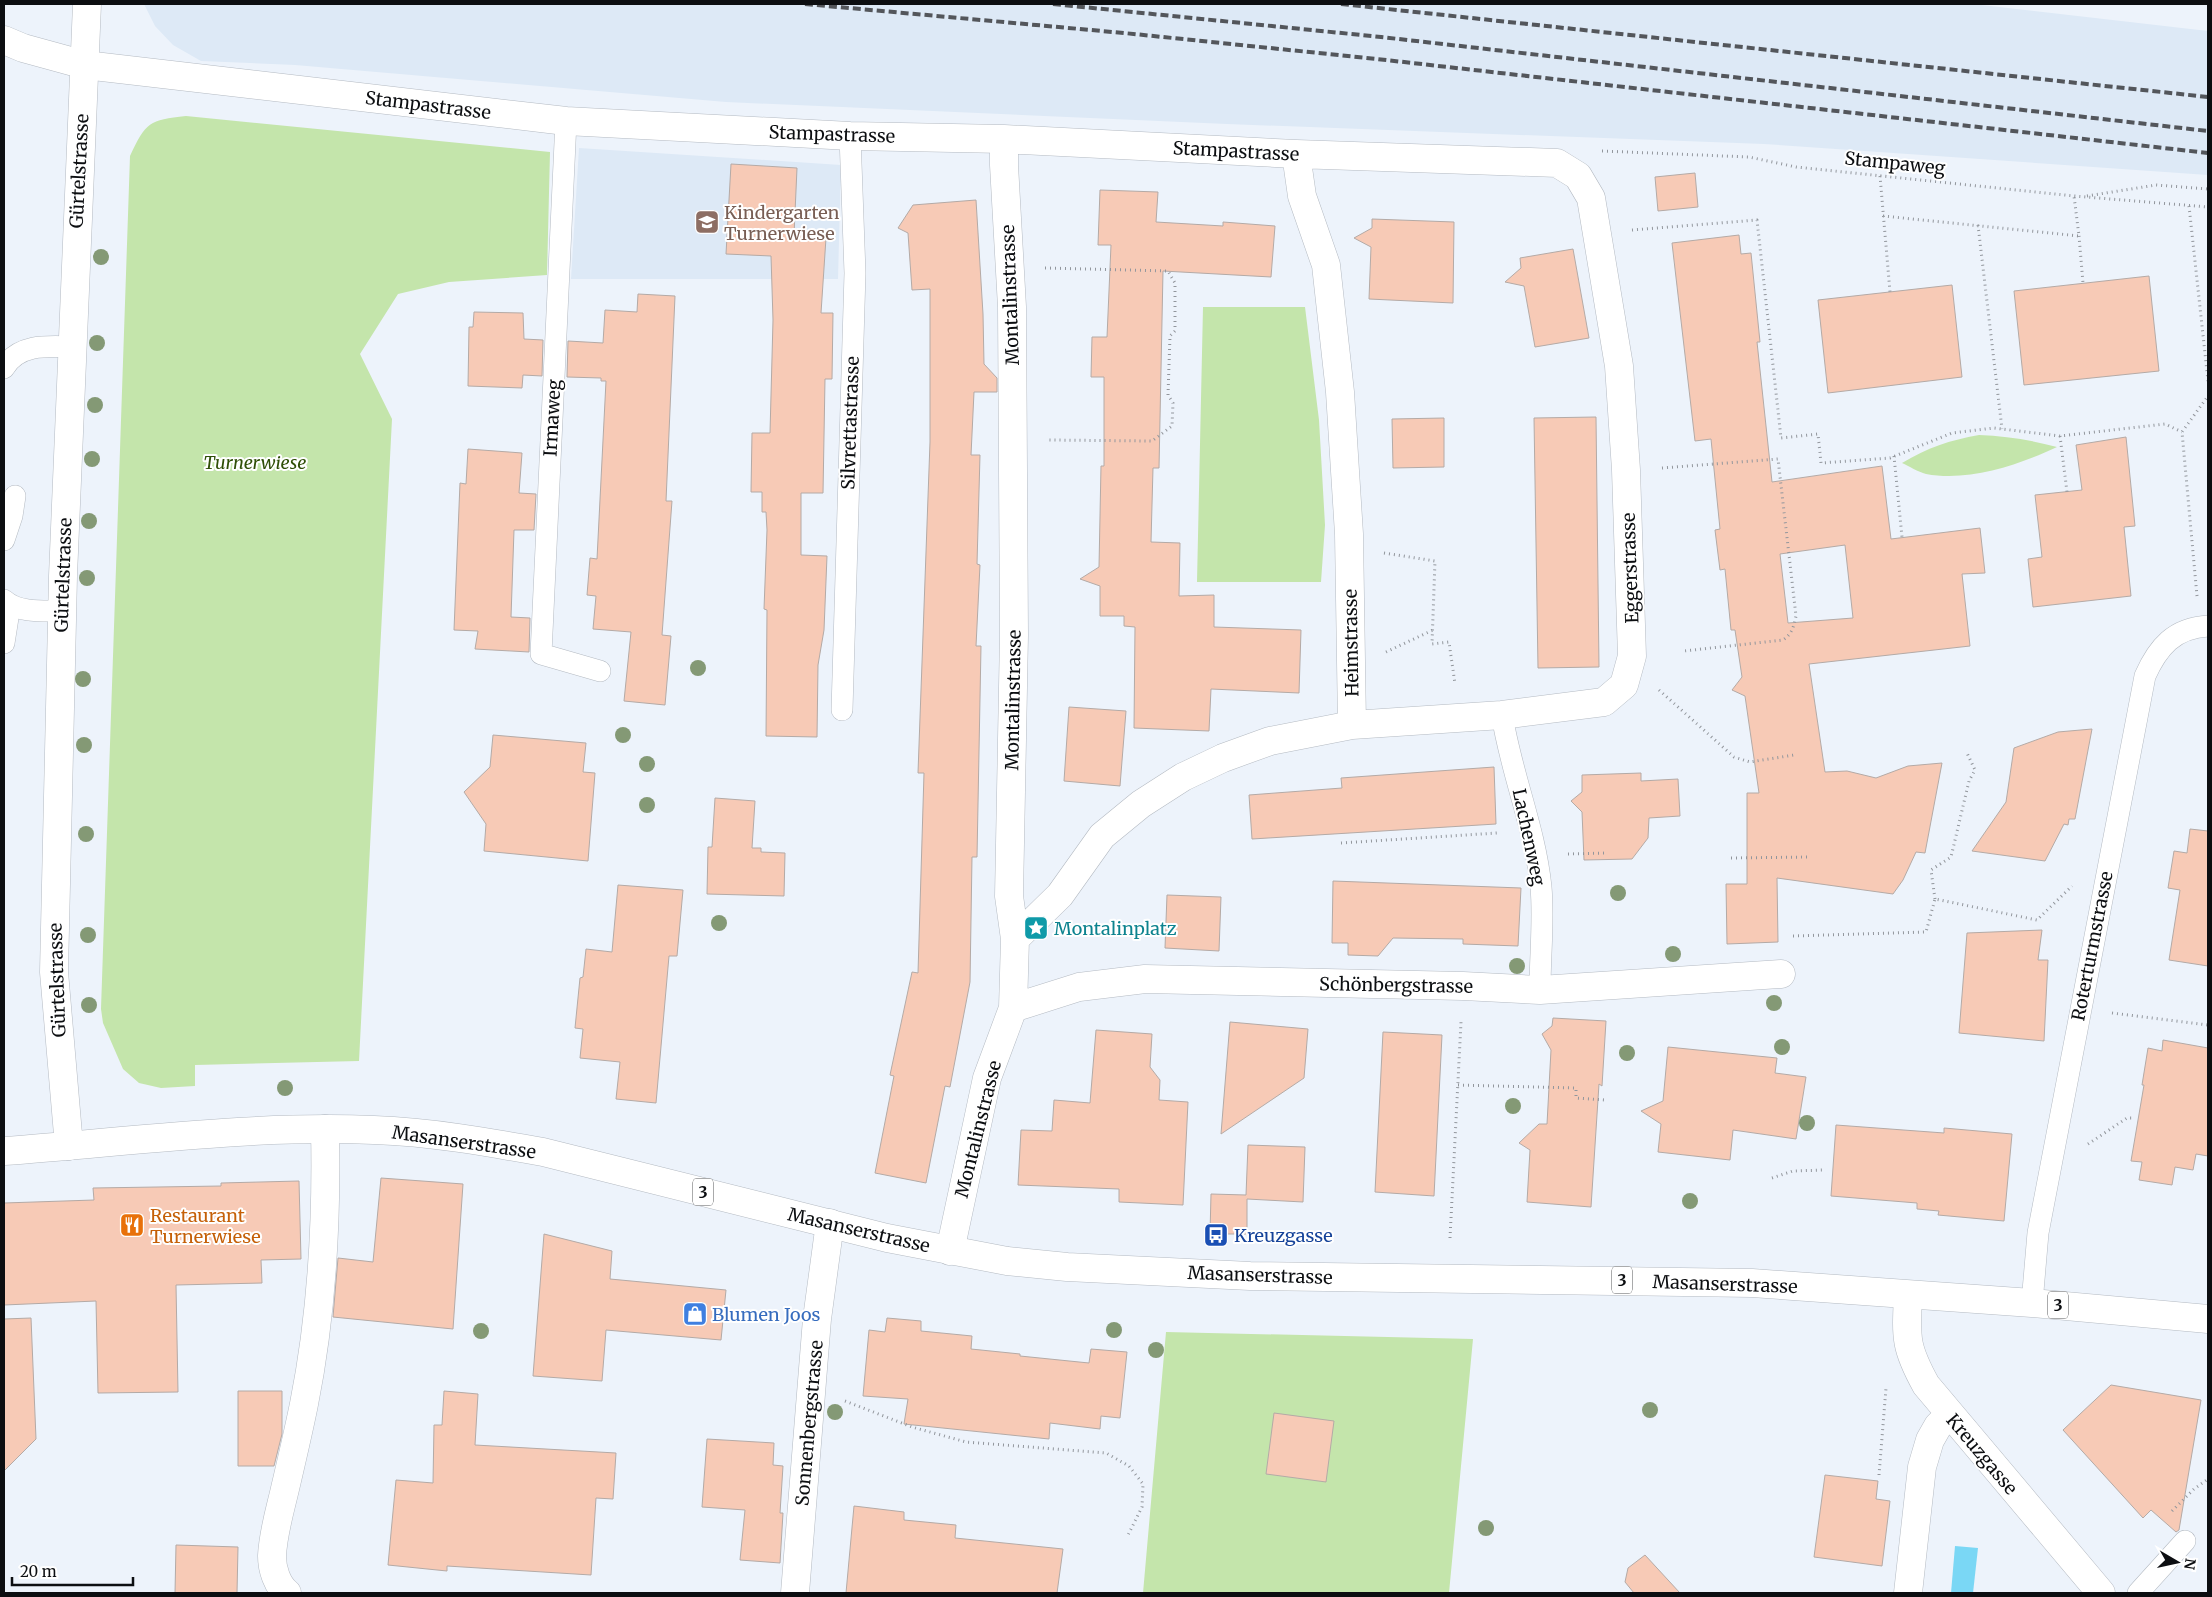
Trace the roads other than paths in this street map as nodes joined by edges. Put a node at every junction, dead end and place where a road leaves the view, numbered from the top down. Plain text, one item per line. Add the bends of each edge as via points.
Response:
1 (87, 4) edge
2 (4, 40) edge
3 (85, 66) junction
4 (566, 121) junction
5 (850, 136) junction
6 (1004, 139) junction
7 (1296, 154) junction
8 (1578, 176) joint
9 (71, 346) junction
10 (4, 368) edge
11 (15, 496) dead end
12 (4, 540) edge
13 (6, 603) edge
14 (62, 611) junction
15 (2204, 626) edge
16 (4, 643) edge
17 (600, 671) dead end
18 (842, 710) dead end
19 (1502, 716) junction
20 (1352, 725) junction
21 (1016, 938) junction
22 (1782, 974) dead end
23 (1540, 990) junction
24 (1014, 1008) junction
25 (325, 1129) junction
26 (68, 1146) junction
27 (4, 1151) edge
28 (830, 1223) junction
29 (950, 1251) junction
30 (1908, 1295) junction
31 (2032, 1303) junction
32 (2208, 1319) edge
33 (1949, 1415) junction
34 (2185, 1541) dead end
35 (288, 1593) edge
36 (795, 1593) edge
37 (1908, 1593) edge
38 (2101, 1593) edge
39 (2138, 1593) edge

1 - 3 street, Gürtelstrasse
2 - 3 street, Stampastrasse
3 - 4 street, Stampastrasse
3 - 9 street, Gürtelstrasse
4 - 5 street, Stampastrasse
4 - 17 lane, Irmaweg via 542,654
5 - 6 street, Stampastrasse
5 - 18 lane, Silvrettastrasse via 855,273
6 - 7 street, Stampastrasse
6 - 21 street, Montalinstrasse via 1013,440 1014,635 1009,896
7 - 8 street, Stampastrasse via 1557,163
7 - 20 street, Heimstrasse via 1302,196 1326,265 1333,315 1350,545
8 - 19 street, Eggerstrasse via 1591,198 1619,366 1632,656 1624,684 1604,702
9 - 10 lane via 40,346 18,353
9 - 14 street, Gürtelstrasse
11 - 12 lane
13 - 14 lane via 36,611
13 - 16 lane
14 - 26 street, Gürtelstrasse via 54,972
15 - 31 lane, Roterturmstrasse via 2182,630 2170,639 2153,658 2145,676 2038,1233
19 - 20 street
19 - 23 lane, Lachenweg via 1506,743 1536,854 1541,888
20 - 21 street via 1270,741 1183,777 1102,836 1060,895
21 - 24 street, Montalinstrasse
22 - 23 street, Schönbergstrasse
23 - 24 street, Schönbergstrasse via 1145,979 1079,987
24 - 29 street, Montalinstrasse via 987,1078
25 - 26 street, Masanserstrasse / 3 via 239,1131
25 - 28 street, Masanserstrasse / 3 via 385,1130 543,1152
25 - 35 street via 324,1232 316,1324 304,1403 274,1534 272,1559 282,1589
26 - 27 street, Masanserstrasse / 3
28 - 29 street, Masanserstrasse / 3
28 - 36 street, Sonnenbergstrasse via 817,1318
29 - 30 street, Masanserstrasse / 3 via 1076,1268 1250,1276 1708,1281
30 - 31 street, Masanserstrasse / 3
30 - 33 street, Kreuzgasse via 1906,1335 1909,1352 1926,1385
31 - 32 street, Masanserstrasse / 3
33 - 37 street via 1930,1440 1922,1467
33 - 38 street, Kreuzgasse
34 - 39 lane

